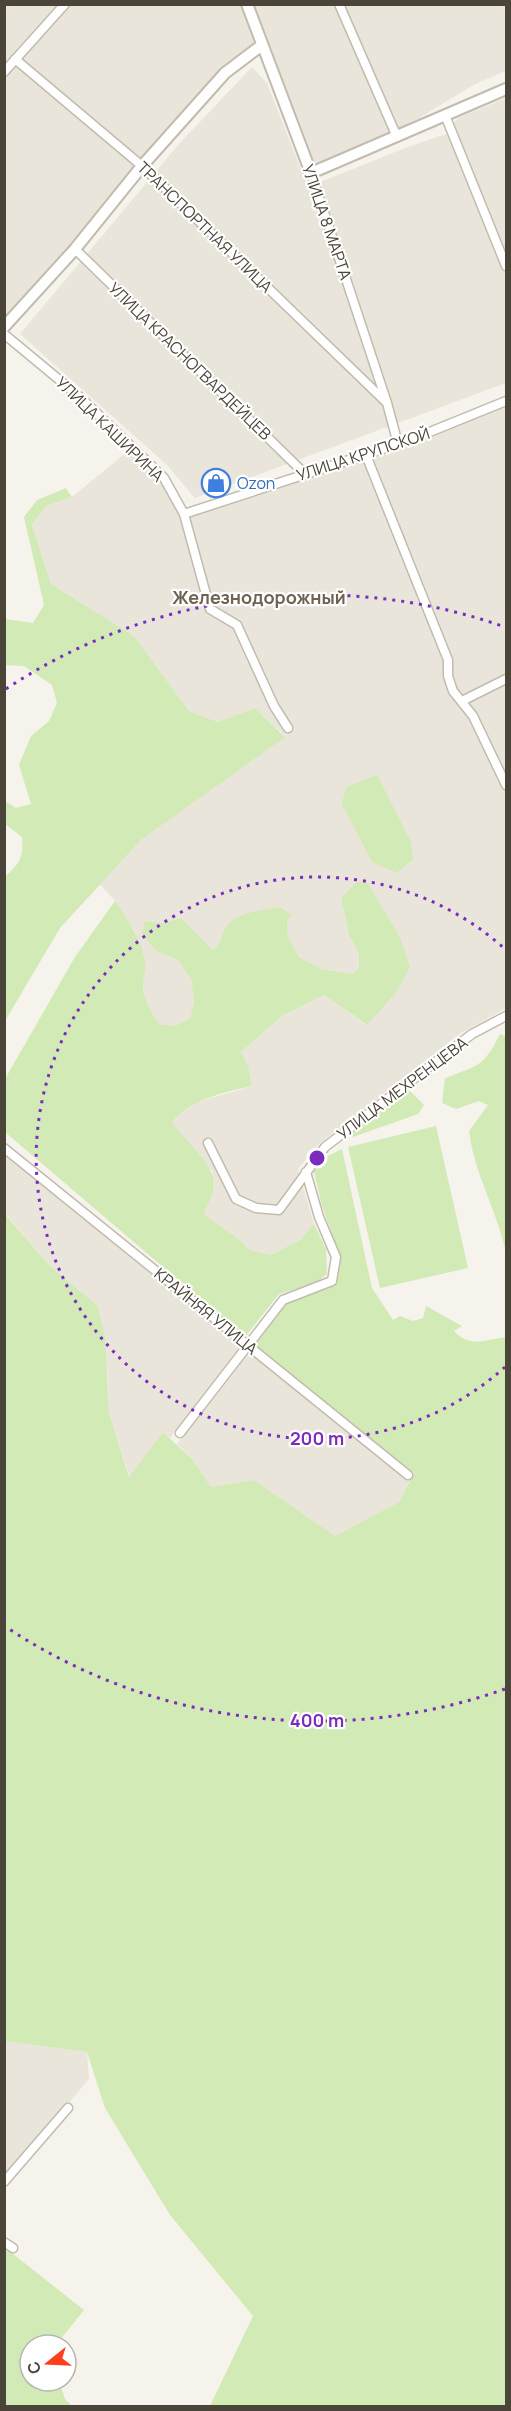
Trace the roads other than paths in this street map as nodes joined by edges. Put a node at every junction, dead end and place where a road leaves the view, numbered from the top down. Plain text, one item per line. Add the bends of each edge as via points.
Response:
1 (65, 4) edge
2 (247, 4) edge
3 (339, 4) edge
4 (262, 45) junction
5 (15, 59) junction
6 (4, 72) edge
7 (507, 89) edge
8 (445, 115) junction
9 (397, 137) junction
10 (142, 166) junction
11 (311, 173) junction
12 (75, 249) junction
13 (507, 266) edge
14 (4, 327) edge
15 (4, 334) edge
16 (507, 401) edge
17 (387, 403) junction
18 (398, 444) junction
19 (366, 454) junction
20 (304, 473) junction
21 (184, 514) junction
22 (507, 679) edge
23 (462, 701) junction
24 (288, 728) dead end
25 (507, 785) edge
26 (507, 1016) edge
27 (208, 1143) dead end
28 (4, 1148) edge
29 (306, 1172) junction
30 (246, 1345) junction
31 (180, 1433) dead end
32 (408, 1475) dead end
33 (68, 2108) dead end
34 (4, 2182) edge
35 (4, 2242) edge
36 (14, 2248) dead end

1 - 5 street
2 - 4 street, УЛИЦА 8 МАРТА
3 - 9 street
4 - 10 street via 225,74
4 - 11 street, УЛИЦА 8 МАРТА
5 - 6 street
5 - 10 street, ТРАНСПОРТНАЯ УЛИЦА
7 - 8 street
8 - 9 street
8 - 13 street
9 - 11 street
10 - 12 street
10 - 17 street, ТРАНСПОРТНАЯ УЛИЦА
11 - 17 street, УЛИЦА 8 МАРТА
12 - 14 street
12 - 20 street, УЛИЦА КРАСНОГВАРДЕЙЦЕВ
15 - 21 street, УЛИЦА КАШИРИНА via 81,397 150,462
16 - 18 street, УЛИЦА КРУПСКОЙ
17 - 18 street, УЛИЦА 8 МАРТА
18 - 19 street, УЛИЦА КРУПСКОЙ
19 - 20 street, УЛИЦА КРУПСКОЙ
19 - 23 street via 448,660 453,691
20 - 21 street, УЛИЦА КРУПСКОЙ
21 - 24 street, УЛИЦА КАШИРИНА via 210,609 237,625
22 - 23 street
23 - 25 street
26 - 29 street, УЛИЦА МЕХРЕНЦЕВА via 472,1034 325,1147
27 - 29 street, УЛИЦА МЕХРЕНЦЕВА via 236,1199 256,1208 279,1210
28 - 30 street, КРАЙНЯЯ УЛИЦА
29 - 30 street via 336,1257 332,1281 283,1300
30 - 31 street
30 - 32 street, КРАЙНЯЯ УЛИЦА
33 - 34 street
35 - 36 street

